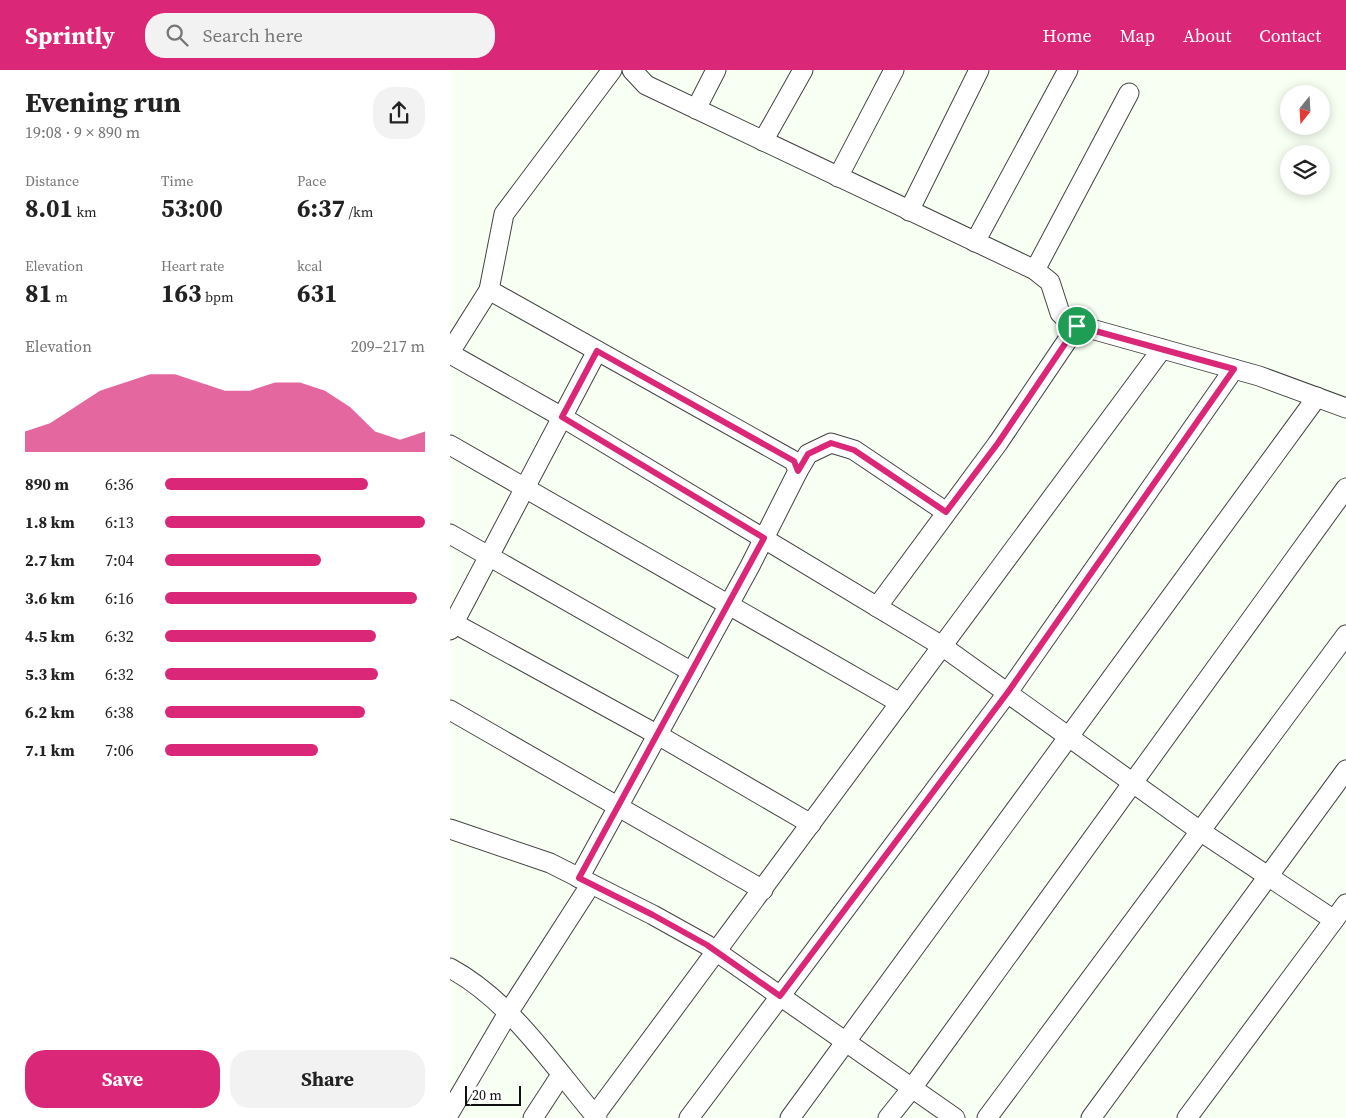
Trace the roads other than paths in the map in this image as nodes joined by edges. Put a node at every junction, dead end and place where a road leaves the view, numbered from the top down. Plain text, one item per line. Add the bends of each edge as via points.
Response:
1 (612, 70) edge
2 (632, 70) edge
3 (716, 70) edge
4 (803, 70) edge
5 (894, 70) edge
6 (979, 70) edge
7 (1068, 70) edge
8 (1129, 93) dead end
9 (696, 109) junction
10 (763, 141) junction
11 (838, 178) junction
12 (910, 211) junction
13 (975, 242) junction
14 (1035, 270) junction
15 (489, 290) junction
16 (1077, 326) junction
17 (1162, 350) junction
18 (597, 351) junction
19 (452, 354) edge
20 (1234, 369) junction
21 (1317, 397) junction
22 (1346, 408) edge
23 (562, 417) junction
24 (450, 445) edge
25 (798, 471) junction
26 (525, 487) junction
27 (1346, 488) edge
28 (946, 512) junction
29 (450, 534) edge
30 (764, 538) junction
31 (489, 556) junction
32 (729, 605) junction
33 (877, 607) junction
34 (451, 625) edge
35 (1346, 635) edge
36 (942, 646) junction
37 (692, 672) junction
38 (1008, 692) junction
39 (900, 703) junction
40 (450, 710) edge
41 (658, 735) junction
42 (1067, 737) junction
43 (1346, 770) edge
44 (1133, 783) junction
45 (619, 807) junction
46 (811, 824) junction
47 (450, 829) edge
48 (1200, 831) junction
49 (1268, 876) junction
50 (585, 881) junction
51 (763, 890) junction
52 (1346, 904) edge
53 (1334, 920) junction
54 (717, 952) junction
55 (450, 968) edge
56 (780, 996) junction
57 (508, 1013) junction
58 (846, 1042) junction
59 (561, 1075) junction
60 (912, 1088) junction
61 (450, 1112) edge
62 (596, 1116) edge
63 (533, 1118) edge
64 (689, 1118) edge
65 (790, 1118) edge
66 (888, 1118) edge
67 (955, 1118) edge
68 (987, 1118) edge
69 (1091, 1118) edge
70 (1187, 1118) edge

1 - 15 street via 504,214
2 - 9 street via 646,85
3 - 9 street
4 - 10 street
5 - 11 street
6 - 12 street
7 - 13 street
8 - 14 street
9 - 10 street
10 - 11 street
11 - 12 street
12 - 13 street
13 - 14 street
14 - 16 street via 1050,282 1064,319
15 - 18 street
15 - 19 street
16 - 17 street
16 - 28 street via 998,443
17 - 20 street
17 - 36 street
18 - 23 street
18 - 25 street via 794,461
19 - 23 street
20 - 21 street
20 - 38 street
21 - 22 street
21 - 42 street
23 - 26 street
23 - 30 street
24 - 26 street
25 - 28 street via 808,454 831,443 854,450
25 - 30 street
26 - 31 street
26 - 32 street
27 - 44 street
28 - 33 street
29 - 31 street
30 - 32 street
30 - 33 street
31 - 34 street
31 - 37 street
32 - 37 street
32 - 39 street
33 - 36 street
34 - 41 street
35 - 48 street
36 - 38 street
36 - 39 street
37 - 41 street
38 - 42 street
38 - 56 street
39 - 46 street
40 - 45 street
41 - 45 street
41 - 46 street
42 - 44 street
42 - 58 street
43 - 49 street
44 - 48 street
44 - 60 street
45 - 50 street
45 - 51 street
46 - 51 street
47 - 50 street via 550,864
48 - 49 street
48 - 68 street
49 - 53 street
49 - 69 street
50 - 54 street
50 - 57 street
51 - 54 street
52 - 53 street
53 - 70 street
54 - 56 street
54 - 62 street
55 - 57 street via 476,985
56 - 58 street
56 - 64 street
57 - 59 street
57 - 61 street
58 - 60 street
58 - 65 street
59 - 62 street
59 - 63 street
60 - 66 street
60 - 67 street

